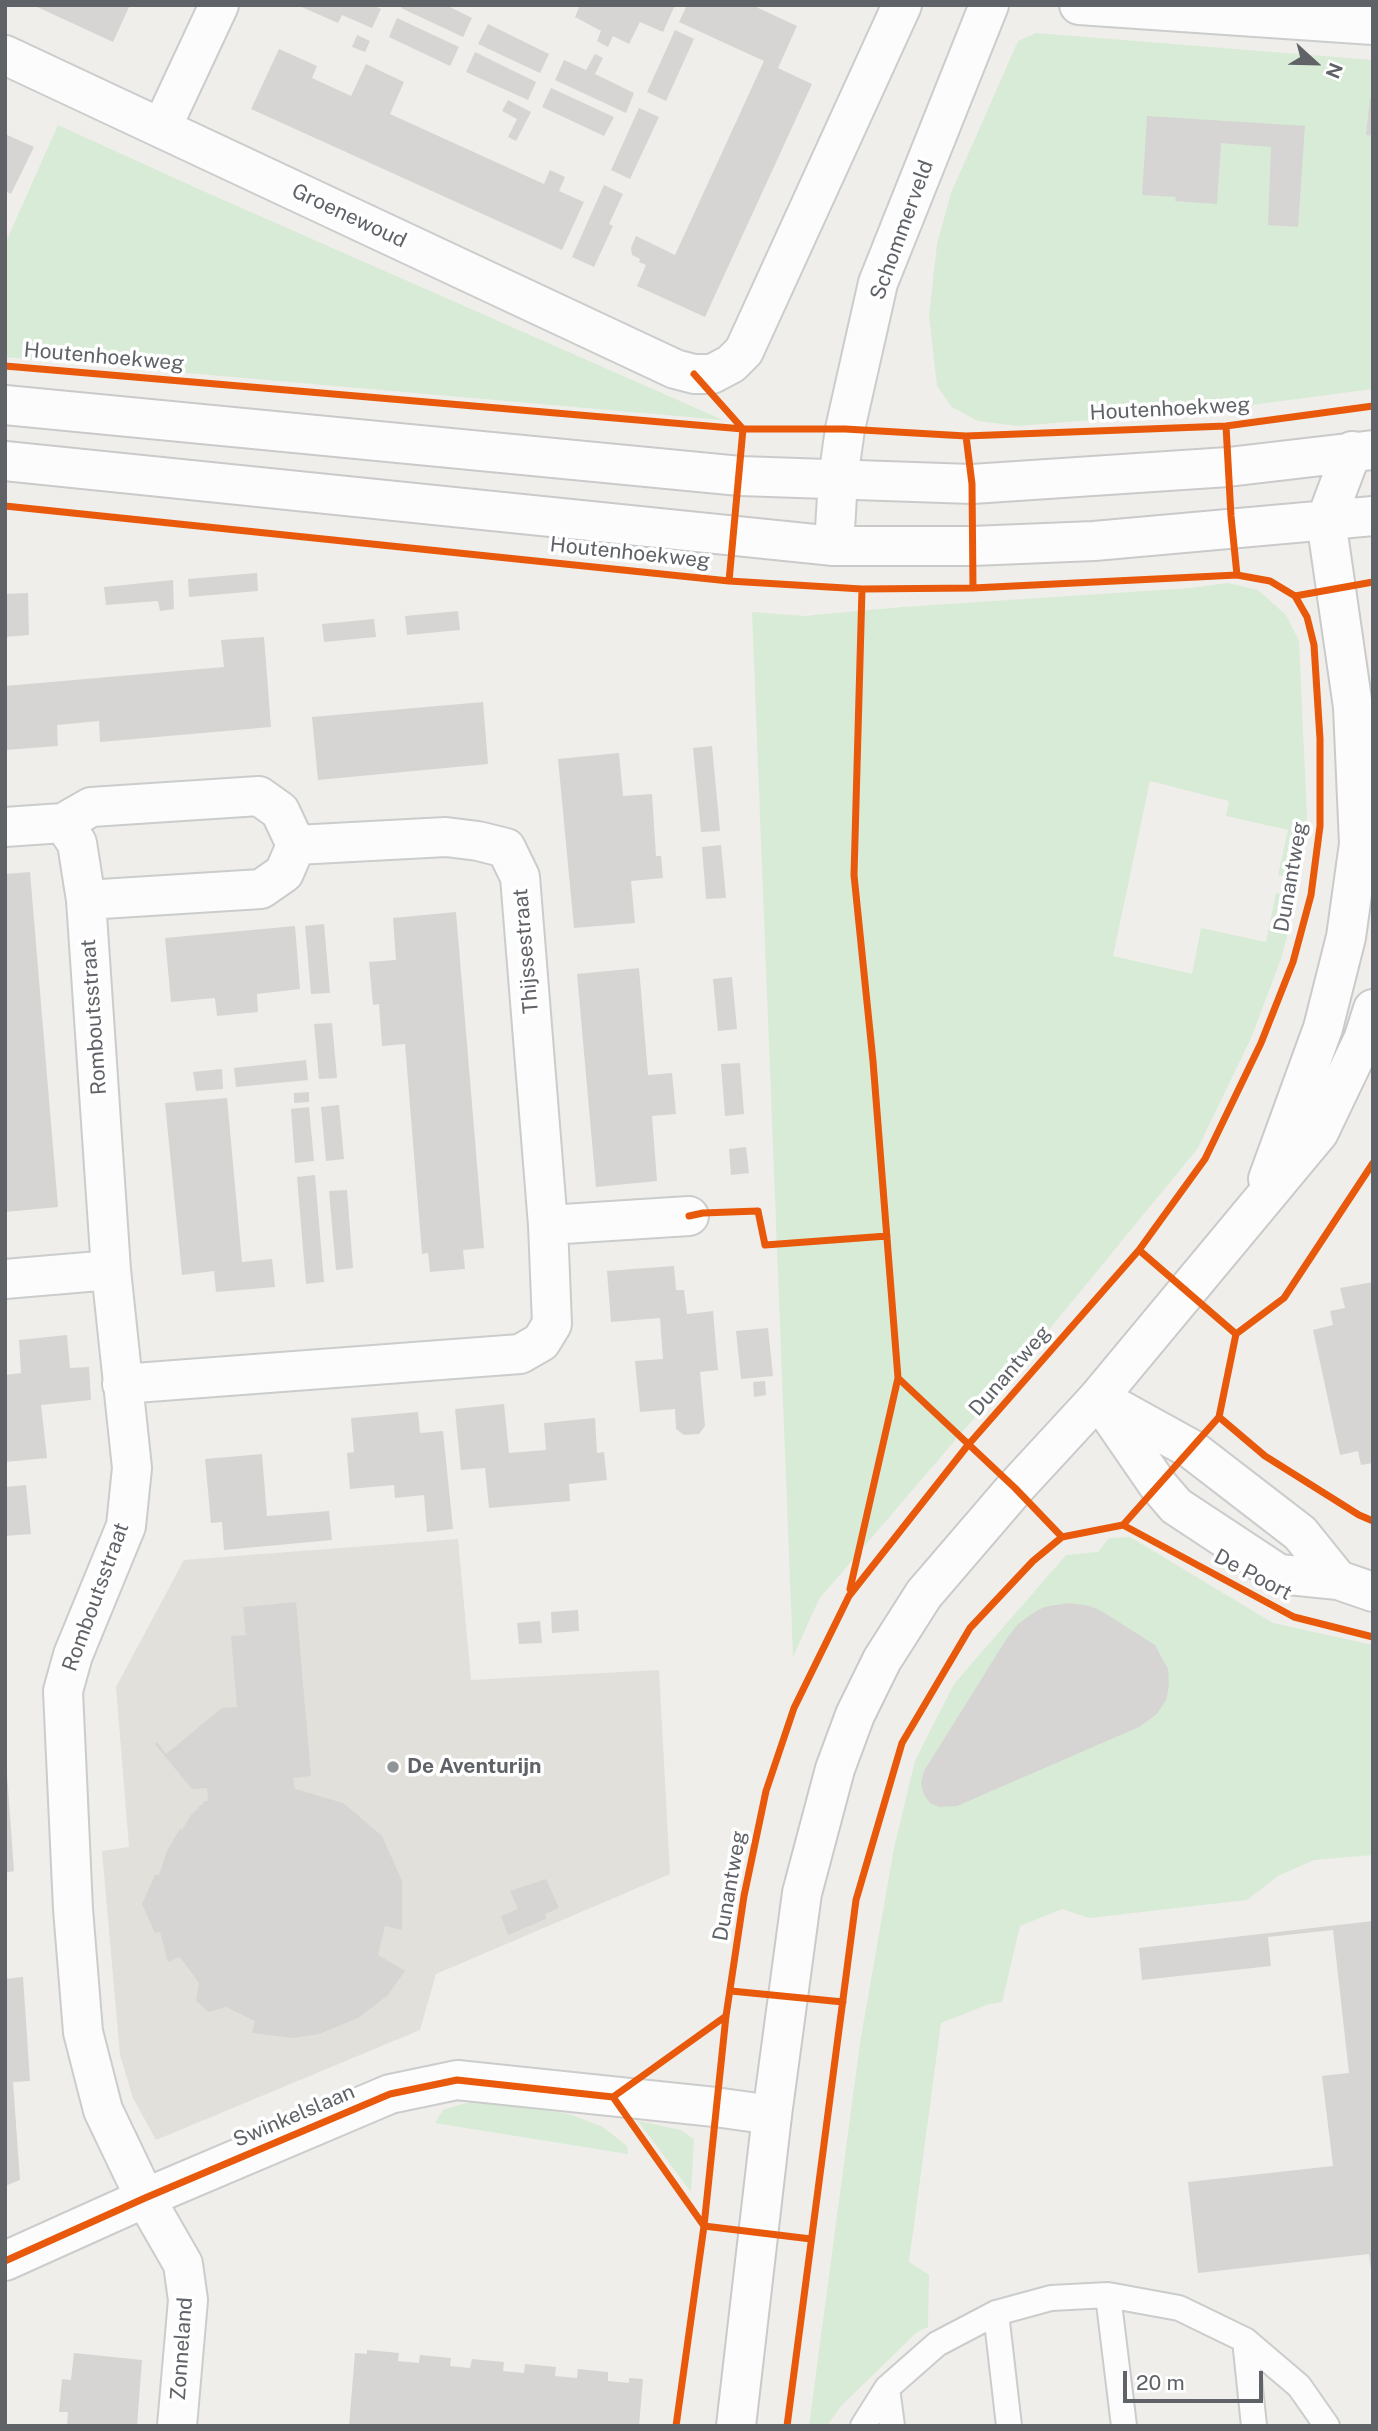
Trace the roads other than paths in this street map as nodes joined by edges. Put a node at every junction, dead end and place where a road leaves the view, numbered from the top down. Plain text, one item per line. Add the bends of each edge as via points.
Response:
1 (219, 5) edge
2 (989, 5) edge
3 (1079, 5) edge
4 (893, 8) edge
5 (1373, 25) edge
6 (5, 55) edge
7 (162, 127) junction
8 (5, 405) edge
9 (5, 461) edge
10 (1366, 461) edge
11 (838, 479) junction
12 (1373, 516) edge
13 (1326, 520) junction
14 (834, 546) junction
15 (63, 823) junction
16 (5, 827) edge
17 (296, 845) junction
18 (86, 900) junction
19 (1373, 1009) edge
20 (1259, 1204) junction
21 (689, 1216) dead end
22 (548, 1225) junction
23 (111, 1270) junction
24 (5, 1279) edge
25 (122, 1384) junction
26 (1098, 1398) junction
27 (1355, 1586) edge
28 (772, 2115) junction
29 (145, 2198) junction
30 (5, 2261) edge
31 (1108, 2295) junction
32 (996, 2312) junction
33 (1245, 2340) junction
34 (887, 2388) junction
35 (177, 2426) edge
36 (736, 2426) edge
37 (863, 2426) edge
38 (891, 2426) edge
39 (1009, 2426) edge
40 (1124, 2426) edge
41 (1254, 2426) edge
42 (1327, 2426) edge

1 - 7 street
2 - 11 street, Schommerveld via 878,283
3 - 5 street
4 - 7 street, Groenewoud via 744,351 712,374 675,369
6 - 7 street, Groenewoud
8 - 11 street via 740,476
9 - 14 street, Houtenhoekweg
10 - 11 street via 972,484
10 - 13 street
11 - 14 street, Schommerveld
12 - 13 street, Houtenhoekweg
13 - 14 street, Houtenhoekweg via 1094,541
13 - 20 street via 1353,707 1359,844 1346,937 1323,1028
15 - 16 street
15 - 17 street via 91,807 259,796 279,811
15 - 18 street, Romboutsstraat via 77,843
17 - 18 street via 284,873 261,889
17 - 22 street, Thijssestraat via 446,838 506,848 520,877
18 - 23 street, Romboutsstraat
19 - 20 street via 1319,1132
20 - 26 street
21 - 22 street
22 - 25 street, Thijssestraat via 552,1324 541,1342 520,1354
23 - 24 street
23 - 25 street, Romboutsstraat
25 - 29 street, Romboutsstraat via 132,1468 125,1526 63,1691 83,2032 103,2110
26 - 27 street, De Poort via 1192,1449 1300,1533
26 - 27 street, De Poort via 1176,1506 1279,1574
26 - 28 street via 924,1594 882,1660 855,1715 835,1769 802,1893
28 - 29 street, Swinkelslaan via 457,2080 390,2094
28 - 36 street
29 - 30 street, Swinkelslaan
29 - 35 street, Zonneland via 183,2264 188,2300
31 - 32 lane via 1051,2298
31 - 33 lane via 1180,2308
31 - 40 lane
32 - 34 lane via 937,2344
32 - 39 lane
33 - 41 lane
33 - 42 lane via 1298,2386
34 - 37 lane
34 - 38 lane

